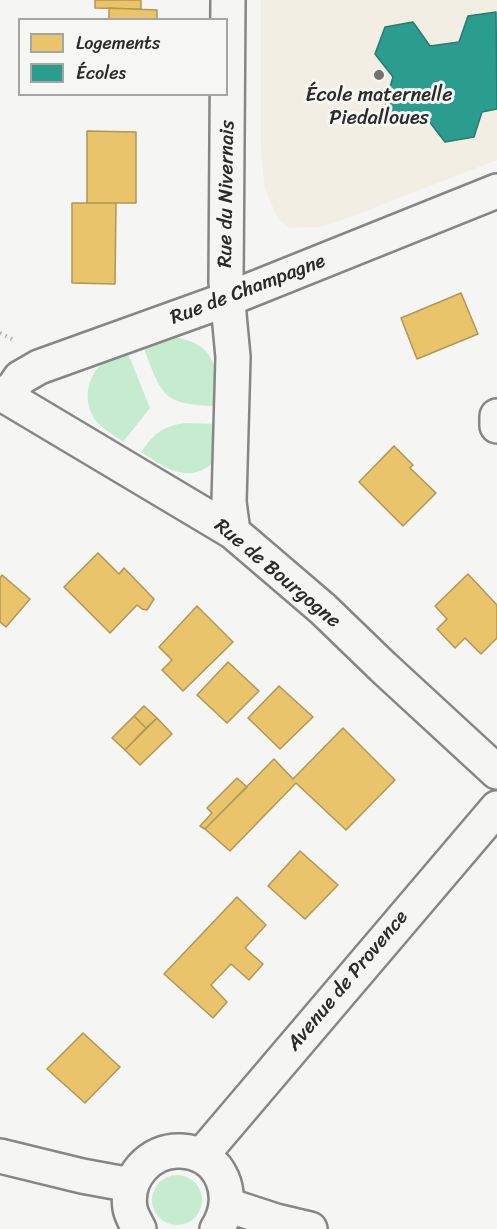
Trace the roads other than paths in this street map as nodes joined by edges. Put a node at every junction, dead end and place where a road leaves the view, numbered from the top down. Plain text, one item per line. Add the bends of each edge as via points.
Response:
1 (228, 0) edge
2 (228, 18) edge
3 (227, 96) edge
4 (497, 191) edge
5 (228, 299) junction
6 (4, 395) edge
7 (497, 416) edge
8 (497, 426) edge
9 (233, 532) junction
10 (497, 772) edge
11 (497, 808) edge
12 (0, 1156) edge
13 (201, 1156) junction
14 (131, 1185) junction
15 (222, 1217) edge
16 (139, 1229) edge
17 (310, 1229) edge

1 - 2 street, Rue du Nivernais
3 - 5 street, Rue du Nivernais
4 - 5 street, Rue de Champagne
5 - 6 street, Rue de Champagne via 39,367
5 - 9 street, Rue du Nivernais via 233,357
6 - 9 street, Rue de Bourgogne
7 - 8 street
9 - 10 street, Rue de Bourgogne via 323,609
11 - 13 street, Avenue de Provence
12 - 14 street
13 - 14 street via 180,1150 159,1154 142,1166
13 - 15 street via 216,1168 225,1185
14 - 16 street via 130,1209
15 - 17 street via 276,1221

